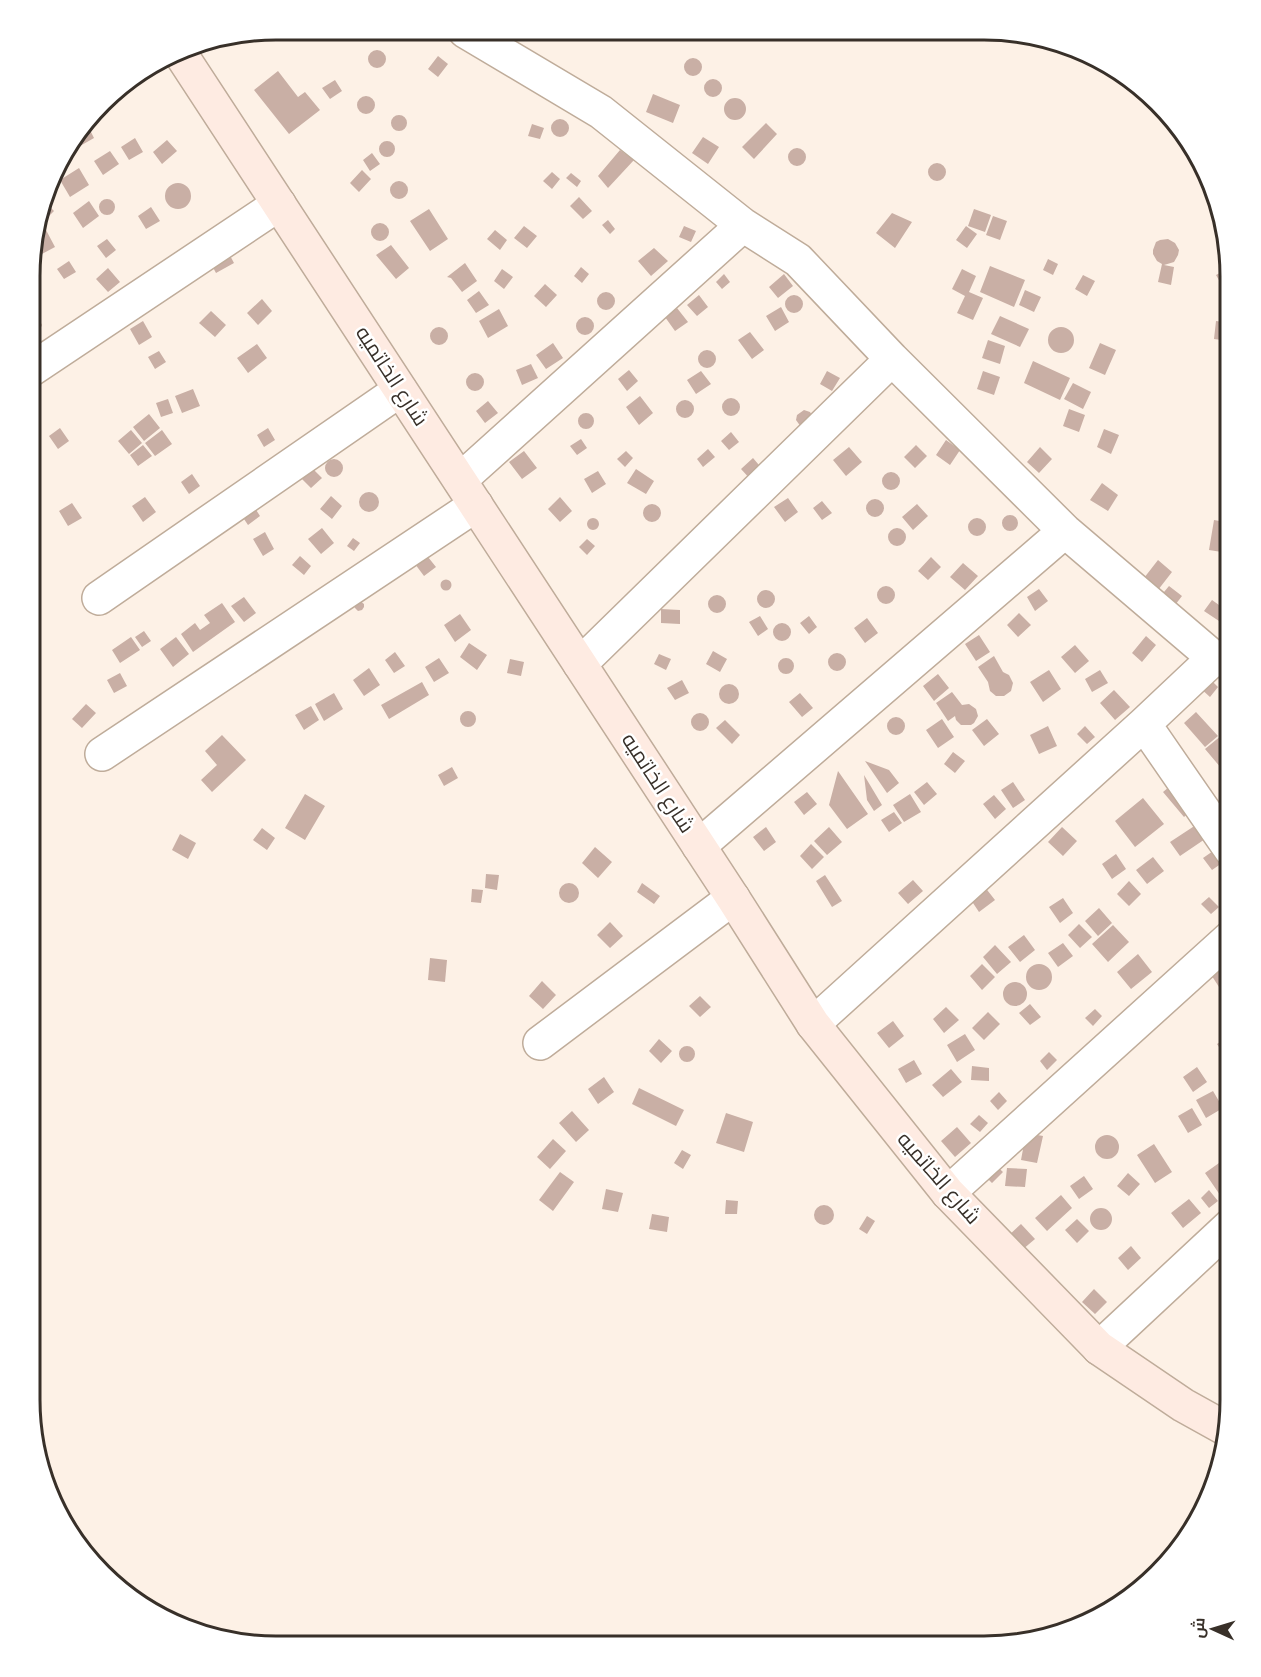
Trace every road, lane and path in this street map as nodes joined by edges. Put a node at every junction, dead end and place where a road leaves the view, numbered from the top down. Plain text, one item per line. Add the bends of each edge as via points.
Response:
1 (480, 40) edge
2 (184, 59) edge
3 (279, 204) junction
4 (743, 225) junction
5 (892, 359) junction
6 (40, 364) edge
7 (400, 390) junction
8 (468, 493) junction
9 (1065, 531) junction
10 (99, 598) dead end
11 (1220, 659) edge
12 (1220, 663) edge
13 (580, 664) junction
14 (1144, 724) junction
15 (102, 754) dead end
16 (1220, 834) edge
17 (699, 846) junction
18 (733, 897) junction
19 (1220, 947) edge
20 (813, 1024) junction
21 (540, 1042) dead end
22 (948, 1193) junction
23 (1220, 1235) edge
24 (1099, 1348) junction
25 (1219, 1425) edge

1 - 4 street via 601,112
2 - 3 street, شارع الخاتميه
3 - 6 street
3 - 7 street, شارع الخاتميه
4 - 5 street via 798,260
4 - 8 street
5 - 9 street
5 - 13 street
7 - 8 street, شارع الخاتميه
7 - 10 street
8 - 13 street, شارع الخاتميه
8 - 15 street
9 - 11 street
9 - 17 street
12 - 14 street
13 - 17 street, شارع الخاتميه
14 - 16 street
14 - 20 street
17 - 18 street, شارع الخاتميه
18 - 20 street, شارع الخاتميه
18 - 21 street
19 - 22 street
20 - 22 street, شارع الخاتميه
22 - 24 street, شارع الخاتميه
23 - 24 street
24 - 25 street, شارع الخاتميه via 1183,1406

